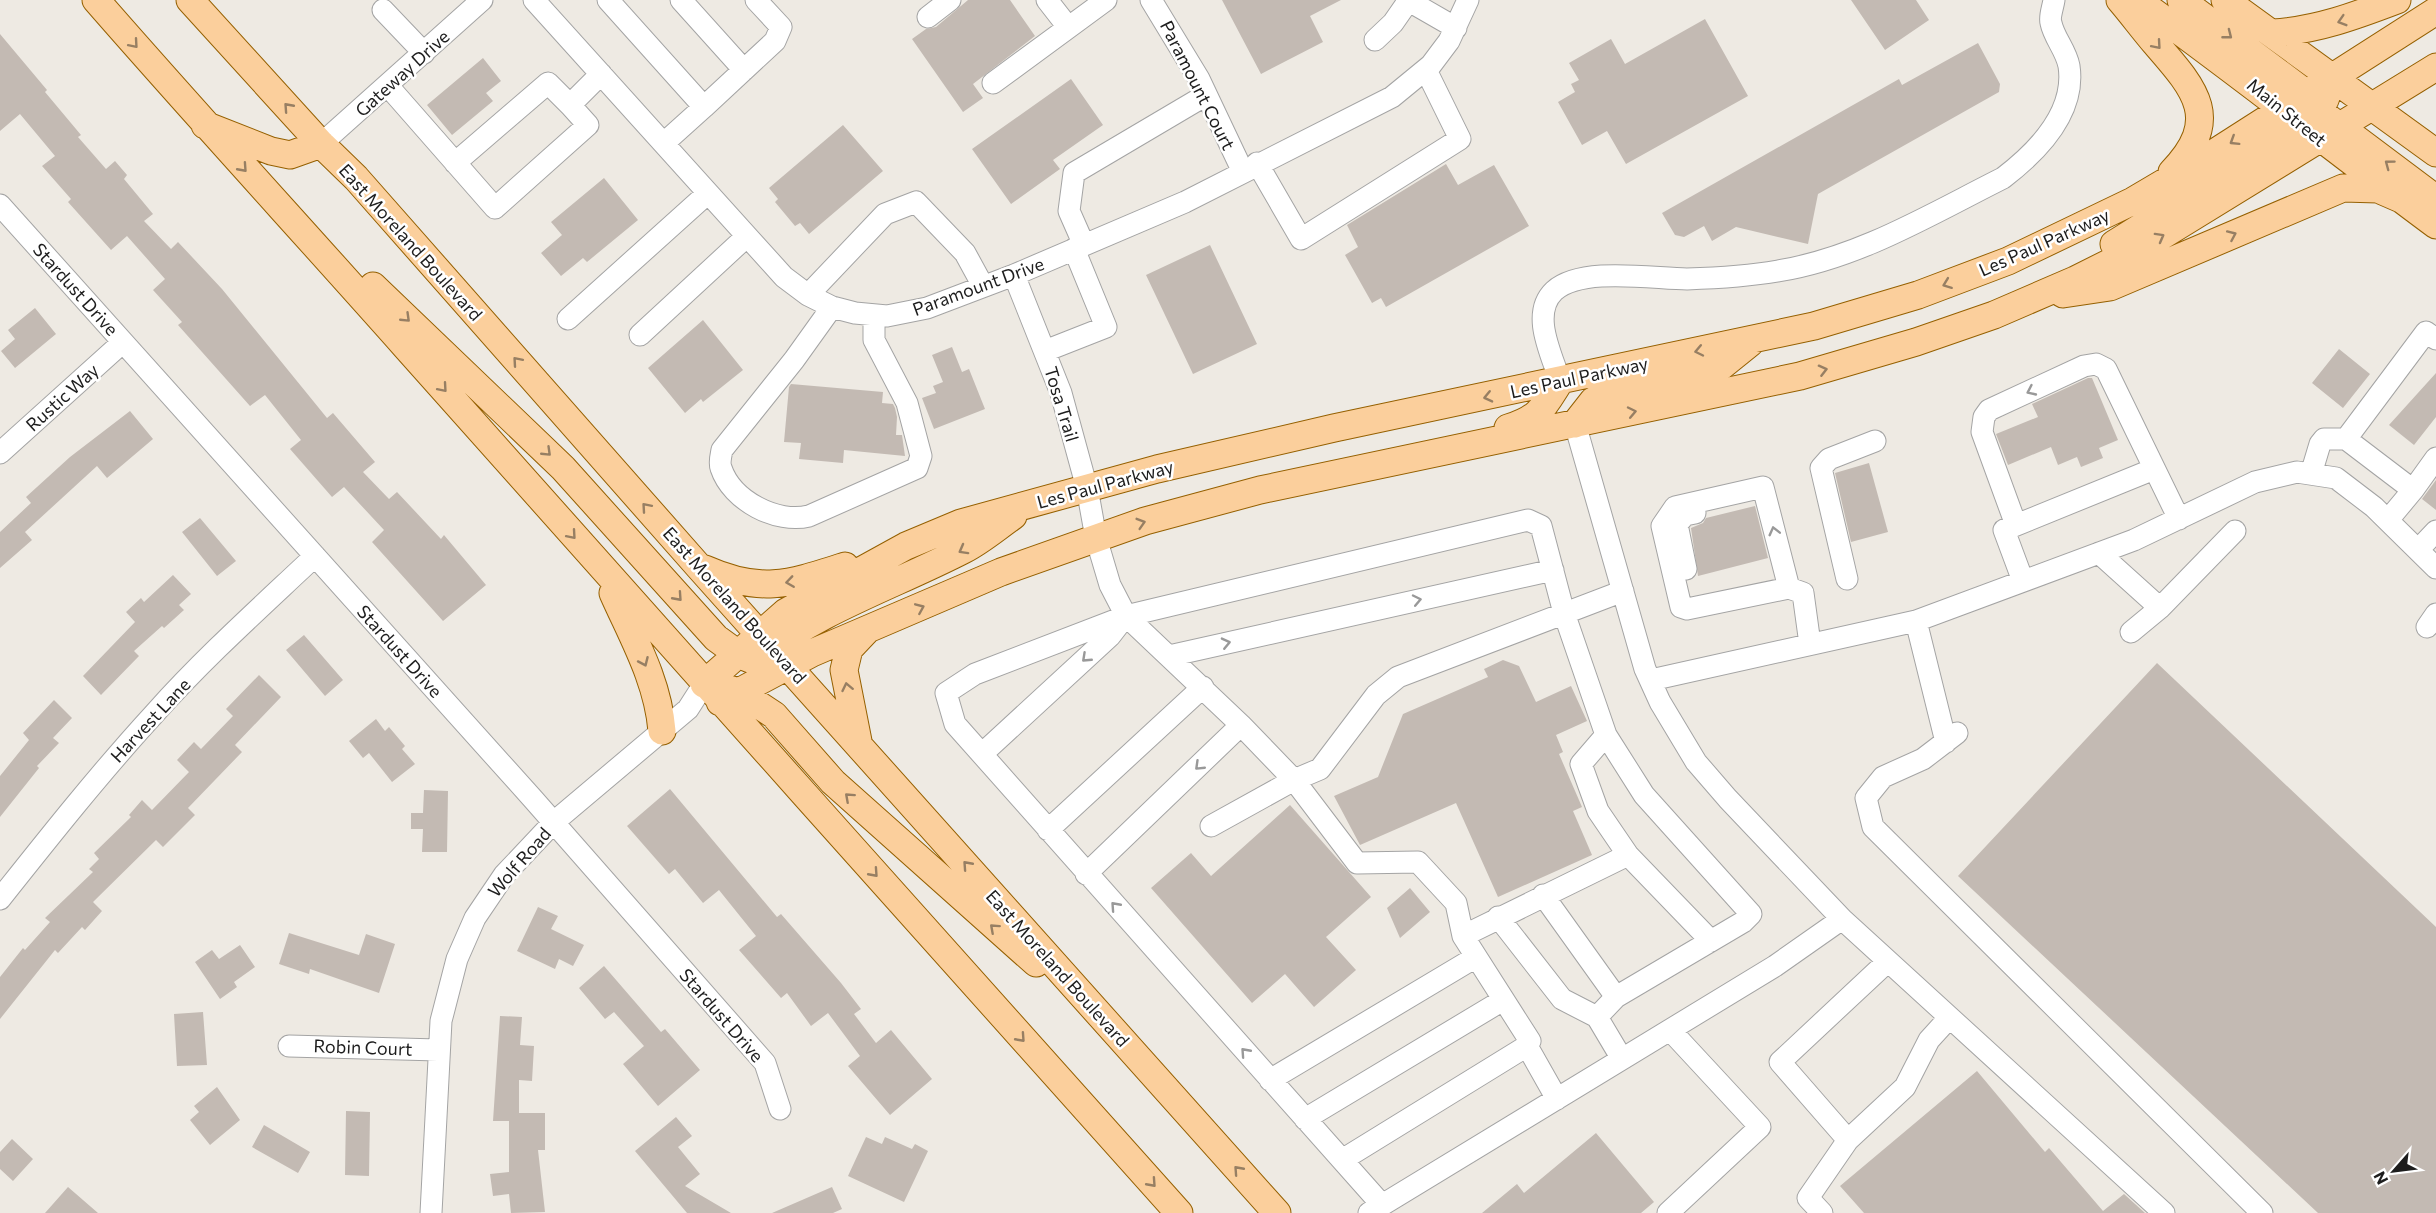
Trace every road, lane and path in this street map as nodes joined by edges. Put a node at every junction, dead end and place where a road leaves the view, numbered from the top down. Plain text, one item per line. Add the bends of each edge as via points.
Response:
1 (96, 0) edge
2 (190, 0) edge
3 (482, 0) edge
4 (534, 0) edge
5 (608, 0) edge
6 (681, 0) edge
7 (756, 0) edge
8 (951, 0) edge
9 (1047, 0) edge
10 (1106, 0) edge
11 (1151, 0) edge
12 (1409, 0) edge
13 (1468, 0) edge
14 (2054, 0) edge
15 (2120, 0) edge
16 (2137, 0) edge
17 (2181, 0) edge
18 (2226, 0) edge
19 (2397, 0) edge
20 (383, 10) dead end
21 (2436, 11) edge
22 (928, 17) dead end
23 (1068, 27) junction
24 (1456, 28) junction
25 (2273, 33) junction
26 (1375, 40) dead end
27 (424, 52) junction
28 (2436, 67) edge
29 (744, 70) junction
30 (1426, 70) junction
31 (601, 74) junction
32 (993, 83) dead end
33 (388, 86) junction
34 (1206, 95) junction
35 (570, 105) junction
36 (704, 107) junction
37 (2370, 108) junction
38 (2316, 111) junction
39 (204, 124) junction
40 (664, 143) junction
41 (321, 144) junction
42 (2436, 153) edge
43 (455, 163) junction
44 (1250, 168) junction
45 (2156, 188) junction
46 (708, 193) junction
47 (2401, 199) junction
48 (2436, 200) edge
49 (0, 205) edge
50 (2436, 225) edge
51 (746, 237) junction
52 (311, 243) junction
53 (1079, 247) junction
54 (1014, 275) junction
55 (983, 286) junction
56 (2046, 293) junction
57 (808, 295) junction
58 (832, 307) junction
59 (874, 315) junction
60 (568, 319) dead end
61 (640, 334) dead end
62 (1755, 339) junction
63 (2436, 339) edge
64 (123, 342) junction
65 (1046, 351) junction
66 (1560, 381) junction
67 (1575, 424) junction
68 (2346, 440) junction
69 (1875, 441) dead end
70 (0, 453) edge
71 (2436, 458) edge
72 (2154, 469) junction
73 (2311, 474) junction
74 (1334, 475) junction
75 (1087, 488) junction
76 (2413, 490) junction
77 (1029, 505) junction
78 (2179, 519) junction
79 (2388, 520) junction
80 (2016, 525) junction
81 (2235, 531) dead end
82 (2436, 531) edge
83 (1096, 538) junction
84 (906, 546) junction
85 (2418, 550) junction
86 (2099, 553) junction
87 (315, 556) junction
88 (699, 567) junction
89 (2436, 568) edge
90 (603, 570) junction
91 (1553, 570) junction
92 (1847, 579) dead end
93 (2023, 581) junction
94 (1789, 588) junction
95 (1623, 591) junction
96 (2160, 608) junction
97 (1564, 613) junction
98 (1126, 616) junction
99 (1916, 621) junction
100 (866, 631) junction
101 (2131, 632) dead end
102 (1810, 644) junction
103 (763, 652) junction
104 (1169, 656) junction
105 (1651, 680) junction
106 (1203, 687) junction
107 (722, 692) junction
108 (1241, 725) junction
109 (662, 731) junction
110 (1606, 735) junction
111 (859, 744) junction
112 (983, 753) junction
113 (1294, 780) junction
114 (554, 822) junction
115 (1211, 826) dead end
116 (1047, 830) junction
117 (1628, 855) junction
118 (1086, 874) junction
119 (1543, 895) junction
120 (0, 899) edge
121 (1498, 917) junction
122 (1842, 919) junction
123 (1462, 936) junction
124 (1711, 941) junction
125 (1476, 957) junction
126 (1887, 962) junction
127 (1616, 997) junction
128 (1503, 1000) junction
129 (1089, 1004) junction
130 (1597, 1017) junction
131 (1949, 1018) junction
132 (1670, 1030) junction
133 (289, 1046) dead end
134 (1527, 1046) junction
135 (438, 1050) junction
136 (1622, 1059) junction
137 (1270, 1080) junction
138 (1557, 1099) junction
139 (780, 1109) dead end
140 (1305, 1119) junction
141 (1848, 1140) junction
142 (1342, 1160) junction
143 (1375, 1209) edge
144 (430, 1213) edge
145 (1179, 1213) edge
146 (1277, 1213) edge
147 (1668, 1213) edge
148 (1821, 1213) edge
149 (2164, 1213) edge
150 (2262, 1213) edge

1 -> 39 main road
41 -> 2 main road, East Moreland Boulevard
3 - 27 street, Gateway Drive
4 - 31 street, Paramount Drive
5 - 36 street
6 - 29 street
7 - 29 street via 781,27 775,41
8 - 22 street
9 - 23 street
10 - 23 street
11 - 34 street, Paramount Court
12 - 24 street
12 - 26 street via 1393,24
13 - 24 street, Paramount Drive
14 - 66 street via 2050,22 2069,67 2068,95 2057,123 2022,163 2003,178 1875,243 1778,272 1686,279 1614,275 1580,280 1555,290 1544,307 1544,330
15 -> 45 main road via 2183,76 2200,107 2199,133 2194,145
16 - 38 main road, Main Street via 2253,84
17 -> 38 main road
18 - 25 main road, Main Street
19 -> 25 main road via 2343,21 2298,32
20 - 27 street
21 - 38 main road, Les Paul Parkway
23 - 32 street
24 - 30 street, Paramount Drive
25 - 38 main road, Main Street
27 - 33 street, Gateway Drive
28 - 37 main road, Les Paul Parkway
29 - 36 street
30 - 44 street, Paramount Drive via 1392,97
30 - 44 street, Paramount Court via 1461,139 1301,239
31 - 35 street
31 - 40 street, Paramount Drive
33 - 41 street, Gateway Drive
33 - 43 street
34 - 44 street, Paramount Court
34 - 53 street via 1074,173 1069,211
35 - 43 street via 548,83
35 - 43 street via 588,124 495,208
36 - 40 street
37 - 38 main road, Les Paul Parkway
37 - 38 main road, Main Street
37 - 42 main road, Main Street
38 -> 45 main road, Les Paul Parkway
38 - 47 main road, Main Street
48 -> 38 main road
56 -> 38 main road, Les Paul Parkway via 2155,240
39 - 41 main road via 290,155
39 -> 52 main road
40 - 46 street, Paramount Drive
88 -> 41 main road, East Moreland Boulevard via 356,178
44 - 53 street, Paramount Drive via 1185,202
45 -> 62 main road, Les Paul Parkway via 2007,261 1859,314
46 - 51 street, Paramount Drive
46 - 60 street
47 - 50 main road, Main Street
56 -> 47 main road via 2110,287 2343,188 2378,189
49 - 64 street, Stardust Drive
51 - 57 street, Paramount Drive via 765,259
51 - 61 street
52 -> 90 main road
52 -> 103 main road via 363,277 555,460 706,628
53 - 54 street, Paramount Drive
53 - 65 street via 1106,327
54 - 55 street, Paramount Drive
54 - 65 street, Tosa Trail
55 - 57 street via 966,253 916,202 885,214
55 - 59 street, Paramount Drive via 927,308
67 -> 56 main road, Les Paul Parkway via 1846,364 1950,331
57 - 58 street, Paramount Drive
58 - 59 street, Paramount Drive
58 - 59 street via 722,450 720,466 729,482 753,506 777,517 794,520 809,516 916,468 921,456 907,403 874,340
62 -> 66 main road, Les Paul Parkway
62 - 67 main road via 1719,368 1608,393 1593,401
63 - 68 street via 2426,332
64 - 70 street, Rustic Way
64 - 87 street, Stardust Drive
65 - 75 street, Tosa Trail
66 - 74 main road via 1540,414 1528,422 1374,454
66 -> 75 main road, Les Paul Parkway via 1334,428
67 - 74 main road, Les Paul Parkway
67 - 95 street
68 - 73 street via 2324,439
68 - 76 street
69 - 92 street via 1829,459 1821,468
71 - 76 street
72 - 78 street
72 - 80 street
72 -> 80 street via 2106,369 2096,364 2084,366 1989,410 1984,417 1982,432
73 - 78 street via 2297,472 2255,482
73 - 79 street via 2336,478
83 -> 74 main road, Les Paul Parkway via 1260,490
75 - 77 main road, Les Paul Parkway
75 - 83 street, Tosa Trail
76 - 79 street
77 - 84 main road, Les Paul Parkway via 961,523
77 -> 103 main road via 966,549 825,616
78 - 86 street
79 - 85 street
80 - 93 street via 2004,530
81 - 96 street
82 - 85 street
83 - 98 street, Tosa Trail via 1110,585
100 -> 83 main road, Les Paul Parkway via 1002,572
84 -> 88 main road via 801,581 772,585 751,585
84 - 103 main road, Les Paul Parkway via 786,612
85 - 89 street
86 - 93 street
86 - 96 street
87 - 114 street, Stardust Drive
87 - 120 street, Harvest Lane via 156,711 85,791
88 - 103 main road, East Moreland Boulevard
90 - 107 main road
90 -> 109 main road via 654,684
91 - 97 street
91 - 98 street via 1541,526 1528,520
104 -> 91 street
93 - 99 street
94 -> 94 street via 1766,499 1685,515 1677,524 1690,609
94 - 102 street via 1803,593
95 - 97 street
95 - 105 street
96 - 101 street
97 - 110 street
97 - 113 street via 1398,677 1376,695 1320,769
98 - 104 street, Tosa Trail
98 -> 112 street via 1110,636
98 - 112 street via 975,674 946,693 955,724
99 - 102 street
99 - 150 street via 1952,737 1923,759 1883,777 1866,798 1873,827
100 - 103 main road, Les Paul Parkway
111 -> 100 main road via 844,670 849,649
102 - 105 street
103 - 107 main road, Les Paul Parkway
103 - 107 main road, Les Paul Parkway
103 - 111 main road, East Moreland Boulevard
104 - 106 street, Tosa Trail
105 - 122 street via 1696,762
106 - 108 street, Tosa Trail
106 - 116 street
107 - 109 street, Wolf Road via 688,709
129 -> 107 main road via 1020,951 833,782 774,715
107 -> 145 main road
108 - 113 street, Tosa Trail
108 -> 118 street
109 - 114 street, Wolf Road
110 - 117 street via 1581,764 1598,811
110 - 124 street via 1644,795 1751,914
129 -> 111 main road, East Moreland Boulevard
112 - 116 street
113 - 115 street
113 - 123 street, Tosa Trail via 1357,863 1418,862 1456,903
114 - 135 street, Wolf Road via 504,875 475,918 456,959
114 - 139 street, Stardust Drive via 765,1063
116 - 118 street
117 - 119 street
117 - 124 street
137 -> 118 street
119 - 121 street
119 - 127 street
121 - 123 street
121 - 130 street via 1562,999
122 - 126 street
122 - 132 street via 1775,966
123 - 125 street
124 - 127 street
125 - 128 street
125 - 137 street
126 - 131 street
126 - 141 street via 1780,1062
127 - 130 street
128 - 134 street via 1530,1041
128 - 140 street
146 -> 129 main road, East Moreland Boulevard
130 - 136 street
131 - 141 street via 1929,1040 1905,1087
131 - 149 street
132 - 136 street
132 - 147 street via 1760,1127
133 - 135 street, Robin Court
134 - 138 street
134 - 142 street
135 - 144 street, Wolf Road
136 - 138 street
137 - 140 street
138 - 143 street
140 - 142 street
141 - 148 street via 1808,1198
142 - 143 street

